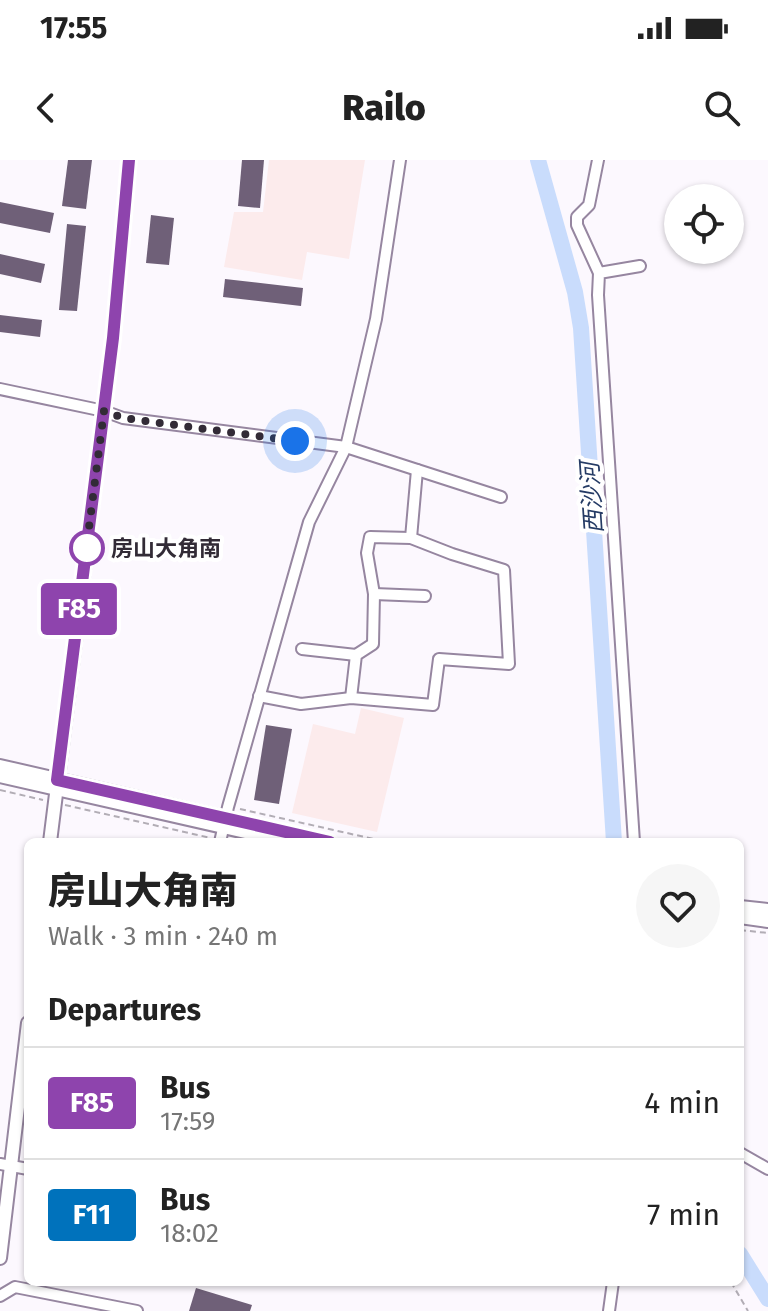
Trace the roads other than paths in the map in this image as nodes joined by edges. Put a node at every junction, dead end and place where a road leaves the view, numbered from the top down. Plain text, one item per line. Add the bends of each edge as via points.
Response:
1 (129, 160) edge
2 (400, 160) edge
3 (598, 160) edge
4 (640, 266) dead end
5 (599, 273) junction
6 (0, 389) edge
7 (104, 411) junction
8 (346, 447) junction
9 (417, 470) junction
10 (501, 497) dead end
11 (411, 538) junction
12 (374, 594) junction
13 (425, 596) dead end
14 (302, 649) dead end
15 (356, 655) junction
16 (259, 696) junction
17 (351, 698) junction
18 (0, 766) edge
19 (0, 776) edge
20 (56, 790) junction
21 (223, 822) junction
22 (50, 838) edge
23 (220, 838) edge
24 (276, 838) edge
25 (309, 838) edge
26 (634, 838) edge
27 (744, 907) edge
28 (768, 910) edge
29 (744, 918) edge
30 (768, 921) edge
31 (24, 1049) edge
32 (744, 1155) edge
33 (6, 1165) edge
34 (768, 1169) edge
35 (0, 1258) edge
36 (612, 1286) edge
37 (0, 1296) edge
38 (88, 1306) edge
39 (137, 1311) edge
40 (609, 1311) edge

1 - 7 main road
2 - 8 street via 376,319
3 - 5 street via 589,205 577,217 577,225
4 - 5 street
5 - 26 street
6 - 7 street
7 - 8 street via 123,418
7 - 20 main road
8 - 9 street
8 - 16 street via 309,522
9 - 10 street
9 - 11 street
11 - 12 street via 370,537 367,553
11 - 17 street via 504,570 509,664 439,659 433,705
12 - 13 street
12 - 15 street via 373,644
14 - 15 street
15 - 17 street
16 - 17 street via 301,704
16 - 21 street
18 - 20 main road
19 - 20 main road
20 - 21 main road
20 - 22 main road
21 - 23 street
21 - 24 main road
21 - 25 main road
27 - 28 main road
29 - 30 main road
31 - 33 main road
32 - 34 street
33 - 35 main road
36 - 40 street
37 - 38 street via 15,1287
38 - 39 street

